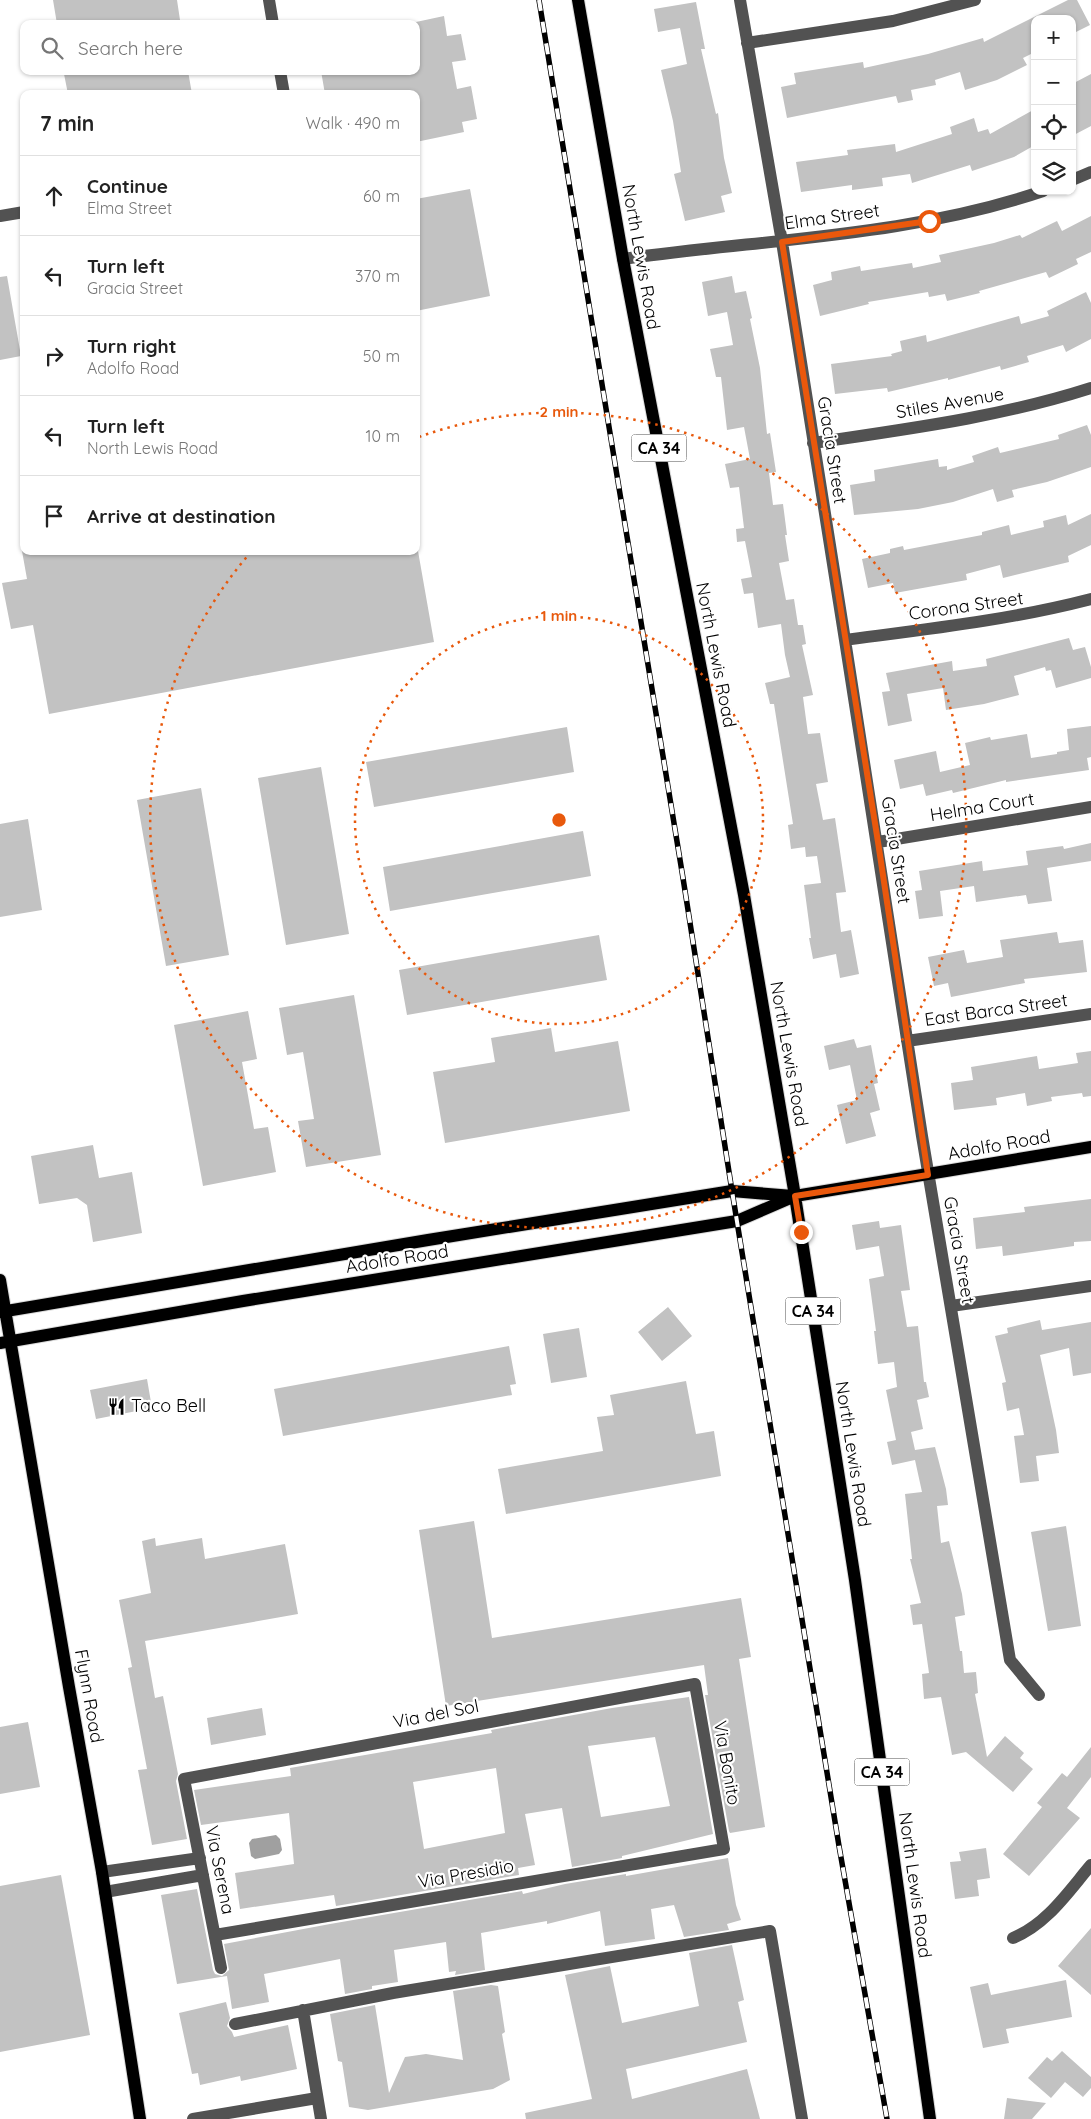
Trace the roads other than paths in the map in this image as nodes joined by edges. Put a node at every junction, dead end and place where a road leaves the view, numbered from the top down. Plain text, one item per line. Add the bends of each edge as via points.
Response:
1 (269, 0) edge
2 (578, 0) edge
3 (740, 0) edge
4 (975, 0) edge
5 (272, 20) edge
6 (747, 43) junction
7 (281, 75) edge
8 (283, 90) edge
9 (1091, 172) edge
10 (1076, 178) edge
11 (1031, 195) edge
12 (20, 213) edge
13 (0, 216) edge
14 (782, 242) junction
15 (623, 259) junction
16 (1091, 388) edge
17 (813, 443) junction
18 (1091, 599) edge
19 (846, 640) junction
20 (1091, 807) edge
21 (878, 842) junction
22 (1091, 1014) edge
23 (907, 1041) junction
24 (1091, 1147) edge
25 (928, 1175) junction
26 (795, 1196) junction
27 (0, 1280) edge
28 (1091, 1286) edge
29 (951, 1306) junction
30 (3, 1312) edge
31 (5, 1343) edge
32 (695, 1684) joint
33 (1039, 1695) dead end
34 (184, 1779) joint
35 (724, 1848) joint
36 (200, 1858) junction
37 (1091, 1864) edge
38 (102, 1872) junction
39 (203, 1875) junction
40 (105, 1892) junction
41 (214, 1935) junction
42 (1013, 1938) dead end
43 (221, 1968) dead end
44 (303, 2010) junction
45 (234, 2024) dead end
46 (317, 2098) junction
47 (140, 2119) edge
48 (194, 2119) edge
49 (321, 2119) edge
50 (802, 2119) edge
51 (930, 2119) edge

1 - 5 street
2 - 15 main road, North Lewis Road / CA 34
3 - 6 street, Gracia Street
4 - 6 street via 893,21
6 - 14 street, Gracia Street
7 - 8 street
9 - 10 street
11 - 14 street, Elma Street via 986,209 929,221
12 - 13 street
14 - 15 street, Elma Street
14 - 17 street, Gracia Street
15 - 26 main road, North Lewis Road / CA 34 via 744,895
16 - 17 street, Stiles Avenue via 992,415
17 - 19 street, Gracia Street
18 - 19 street, Corona Street via 983,622
19 - 21 street, Gracia Street
20 - 21 street, Helma Court
21 - 23 street, Gracia Street
22 - 23 street, East Barca Street
23 - 25 street, Gracia Street
24 - 25 main road, Adolfo Road
25 - 26 main road, Adolfo Road
25 - 29 street, Gracia Street
26 - 30 main road, Adolfo Road via 732,1191
26 - 31 main road, Adolfo Road via 737,1220
26 - 51 main road, North Lewis Road / CA 34 via 855,1580
27 - 30 main road, Flynn Road
28 - 29 street
29 - 33 street, Gracia Street via 1010,1660
30 - 31 main road, Flynn Road
31 - 38 main road, Flynn Road
32 - 34 street, Via del Sol
32 - 35 street, Via Bonito
34 - 36 street, Via Serena
35 - 41 street, Via Presidio
36 - 38 street
36 - 39 street, Via Serena
37 - 42 street via 1044,1919
38 - 40 main road, Flynn Road
39 - 40 street
39 - 41 street, Via Serena
40 - 47 main road, Flynn Road
41 - 43 street, Via Serena
44 - 45 street
44 - 46 street
44 - 50 street via 770,1931
46 - 48 street
46 - 49 street

